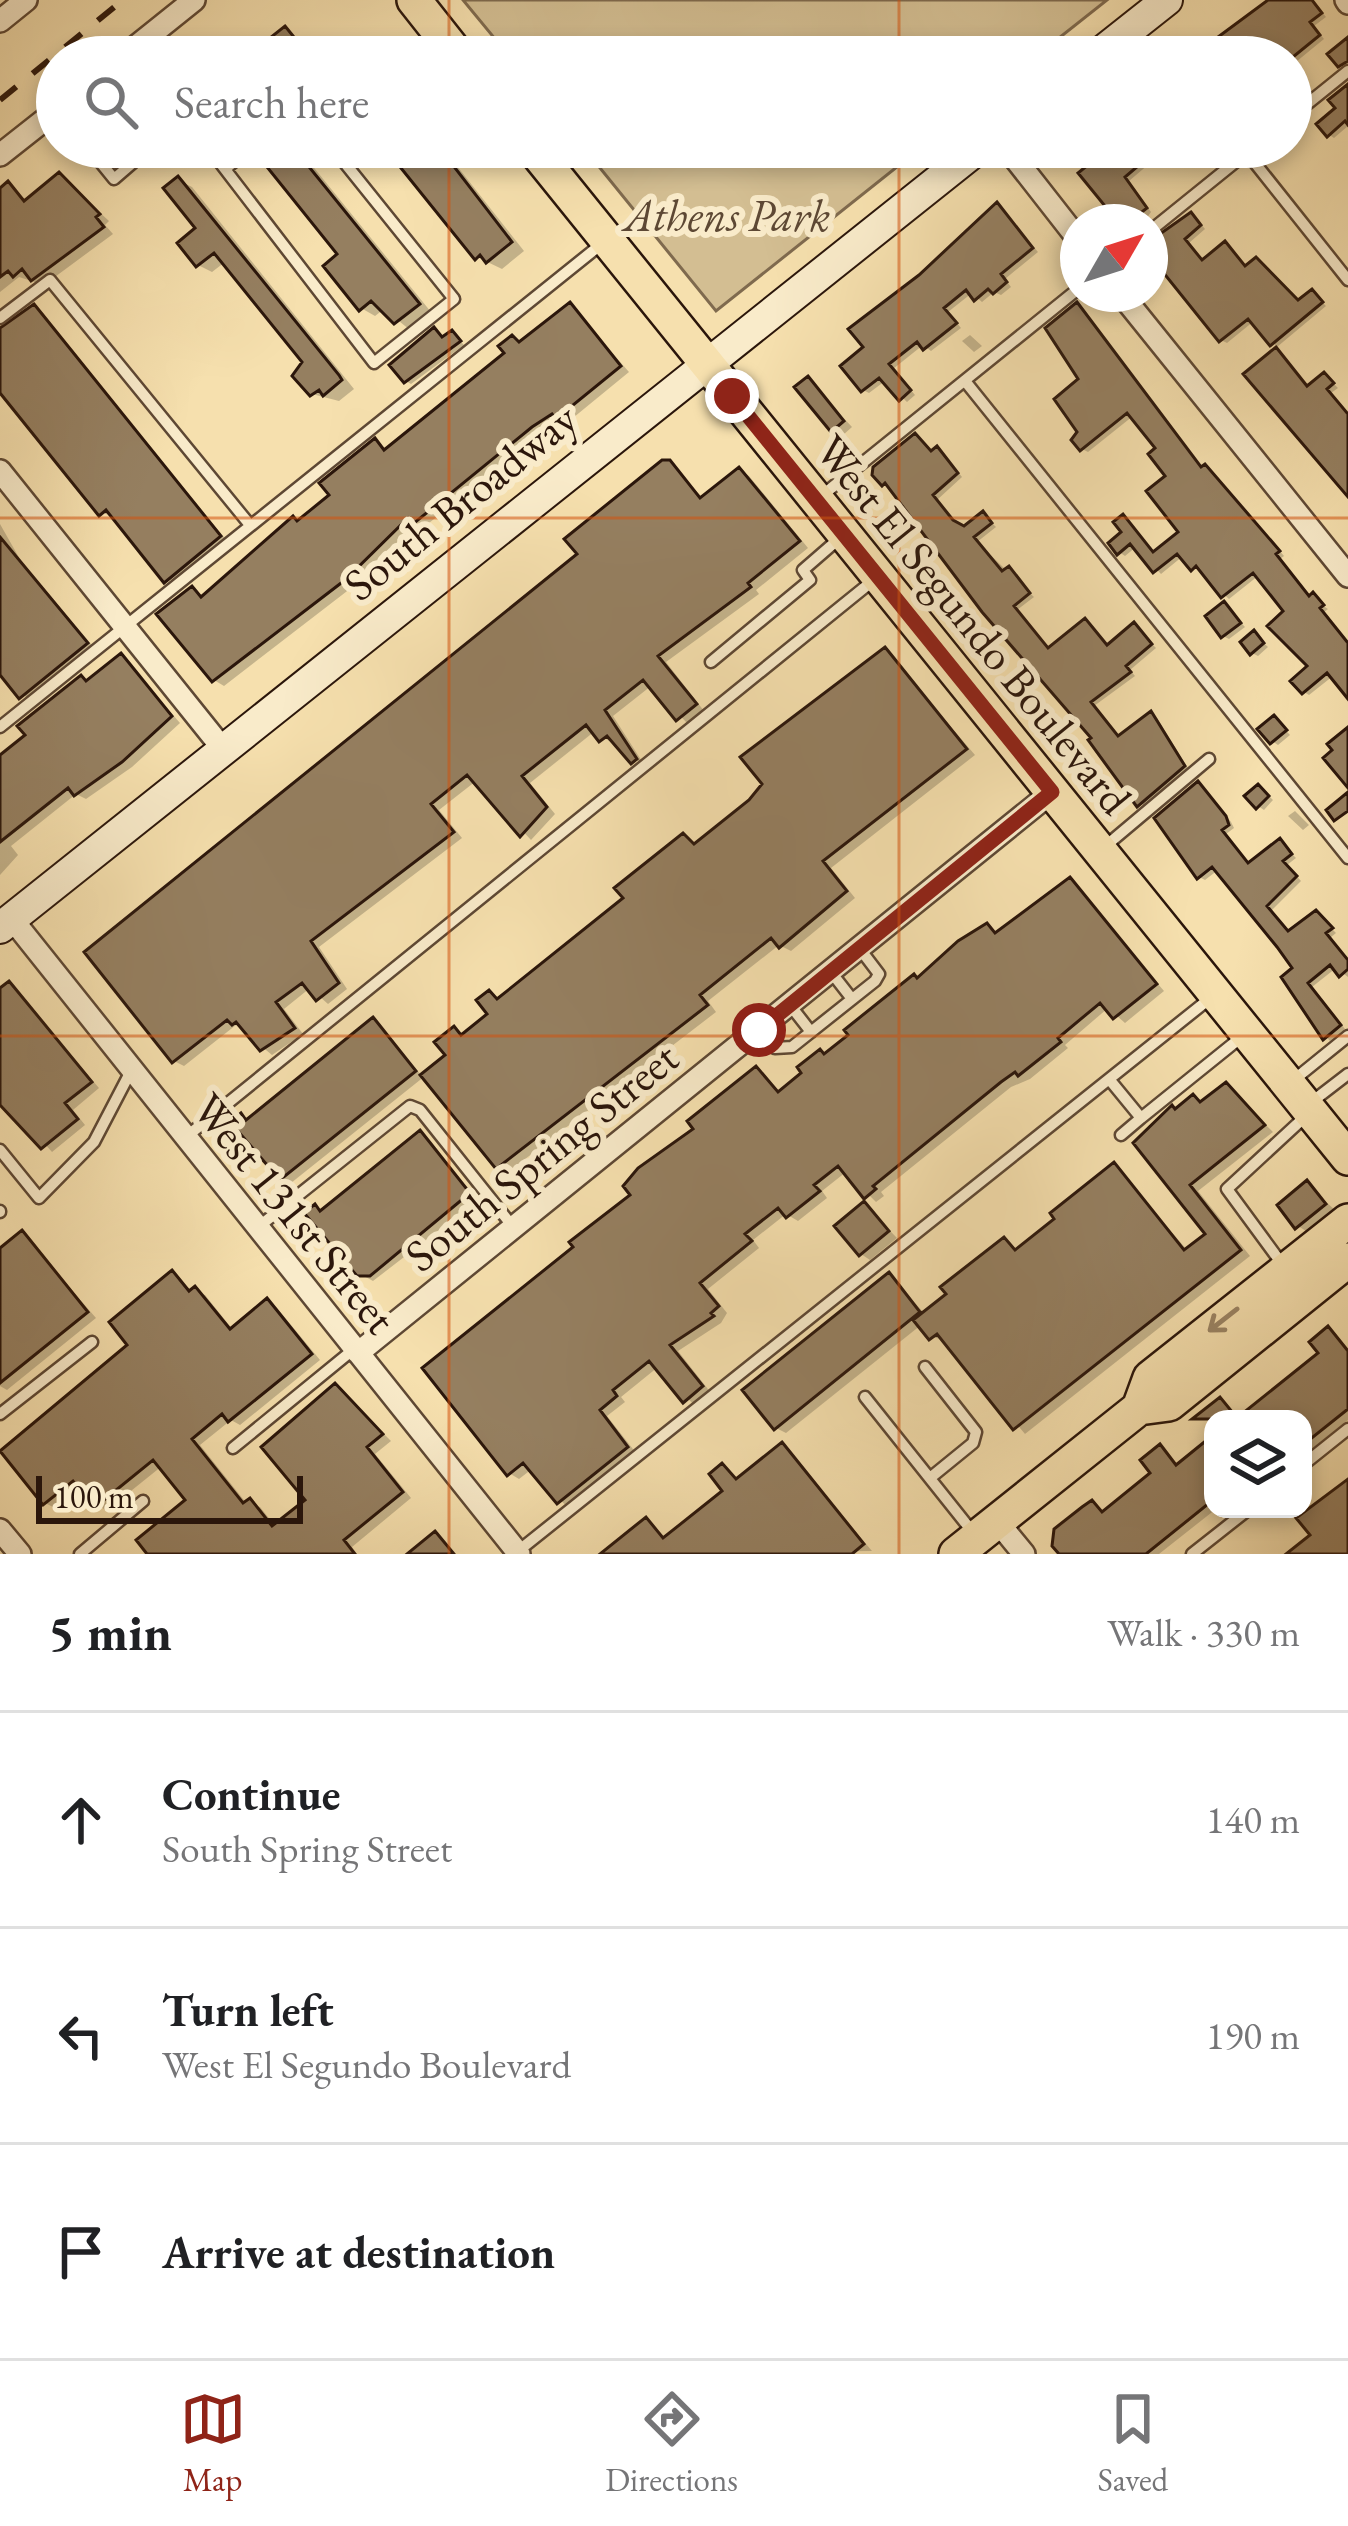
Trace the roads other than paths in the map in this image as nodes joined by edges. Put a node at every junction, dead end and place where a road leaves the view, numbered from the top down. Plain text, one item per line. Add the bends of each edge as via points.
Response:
1 (194, 0) edge
2 (413, 0) edge
3 (1167, 0) edge
4 (21, 2) edge
5 (0, 21) edge
6 (151, 36) edge
7 (442, 36) edge
8 (1122, 36) edge
9 (1348, 71) edge
10 (1312, 100) edge
11 (36, 127) edge
12 (0, 155) edge
13 (105, 168) edge
14 (127, 168) edge
15 (349, 168) edge
16 (549, 168) edge
17 (953, 168) edge
18 (1022, 168) edge
19 (1228, 168) edge
20 (1264, 168) edge
21 (225, 169) edge
22 (1060, 216) edge
23 (1168, 216) edge
24 (606, 239) junction
25 (1348, 280) edge
26 (1060, 304) edge
27 (1135, 312) edge
28 (0, 318) edge
29 (705, 362) junction
30 (965, 381) junction
31 (0, 471) edge
32 (816, 501) junction
33 (250, 525) junction
34 (844, 535) junction
35 (1348, 576) edge
36 (878, 577) junction
37 (125, 627) junction
38 (711, 662) dead end
39 (0, 708) edge
40 (5, 723) edge
41 (223, 749) junction
42 (1209, 760) dead end
43 (1052, 792) junction
44 (1100, 851) junction
45 (1348, 858) edge
46 (6, 924) edge
47 (860, 949) junction
48 (831, 973) junction
49 (1215, 994) junction
50 (852, 999) junction
51 (790, 1005) junction
52 (759, 1030) junction
53 (811, 1032) junction
54 (1246, 1033) junction
55 (1348, 1036) edge
56 (131, 1071) junction
57 (1348, 1074) edge
58 (1109, 1079) junction
59 (1302, 1100) junction
60 (1141, 1118) junction
61 (1120, 1135) dead end
62 (184, 1138) junction
63 (0, 1150) edge
64 (1348, 1157) edge
65 (1348, 1222) edge
66 (257, 1228) junction
67 (514, 1228) junction
68 (1348, 1260) edge
69 (1287, 1270) junction
70 (92, 1342) dead end
71 (356, 1351) junction
72 (925, 1367) dead end
73 (866, 1397) dead end
74 (1139, 1408) junction
75 (0, 1414) edge
76 (1348, 1429) edge
77 (233, 1448) dead end
78 (1312, 1459) edge
79 (930, 1478) junction
80 (142, 1501) dead end
81 (1238, 1518) edge
82 (0, 1530) edge
83 (977, 1538) edge
84 (518, 1553) edge
85 (20, 1554) edge
86 (80, 1554) edge
87 (1024, 1554) edge
88 (1192, 1554) edge

1 - 6 street
2 - 7 main road
3 - 8 main road
4 - 5 street
9 - 10 lane
11 - 12 street
13 - 14 lane via 114,179
15 - 21 lane via 454,299 374,363
16 - 24 main road, West El Segundo Boulevard
17 - 29 main road, South Broadway
18 - 22 street
19 - 23 lane
20 - 25 lane
24 - 29 main road, West El Segundo Boulevard
24 - 33 lane
26 - 30 lane
27 - 35 street
28 - 33 lane via 50,280
29 - 32 main road, West El Segundo Boulevard
29 - 41 main road, South Broadway
30 - 32 lane
30 - 45 lane
31 - 37 street
32 - 34 main road, West El Segundo Boulevard
33 - 37 lane
34 - 36 main road, West El Segundo Boulevard
34 - 38 lane via 803,571 810,580
36 - 43 main road, West El Segundo Boulevard
36 - 62 lane
37 - 40 lane
37 - 41 street
39 - 40 lane
41 - 46 main road, South Broadway
42 - 44 lane
43 - 44 main road, West El Segundo Boulevard
43 - 47 street, South Spring Street
44 - 49 main road, West El Segundo Boulevard
46 - 56 street, West 131st Street
47 - 48 street, South Spring Street
47 - 50 lane via 879,974
48 - 50 lane
48 - 51 street, South Spring Street
49 - 54 main road, West El Segundo Boulevard
49 - 58 lane
50 - 53 lane
51 - 52 street, South Spring Street
51 - 53 lane
52 - 53 lane via 783,1051
52 - 67 street, South Spring Street
54 - 59 main road, West El Segundo Boulevard
54 - 60 lane
55 - 59 lane
56 - 62 street, West 131st Street
56 - 63 lane via 94,1142 39,1198
57 - 59 lane
58 - 60 lane
58 - 84 lane
59 - 64 main road, West El Segundo Boulevard
59 - 69 lane via 1227,1189
60 - 61 lane
62 - 66 street, West 131st Street
65 - 69 main road
66 - 67 lane via 410,1106
66 - 71 street, West 131st Street
67 - 71 street, South Spring Street
68 - 74 main road via 1169,1404
69 -> 74 main road via 1150,1378
70 - 75 lane
71 - 77 lane
71 - 84 street, West 131st Street
72 - 79 lane via 976,1432
73 - 79 lane
74 - 83 main road
76 - 78 lane
79 - 83 lane
80 - 86 lane
81 - 88 lane
82 - 85 street
83 - 87 street

